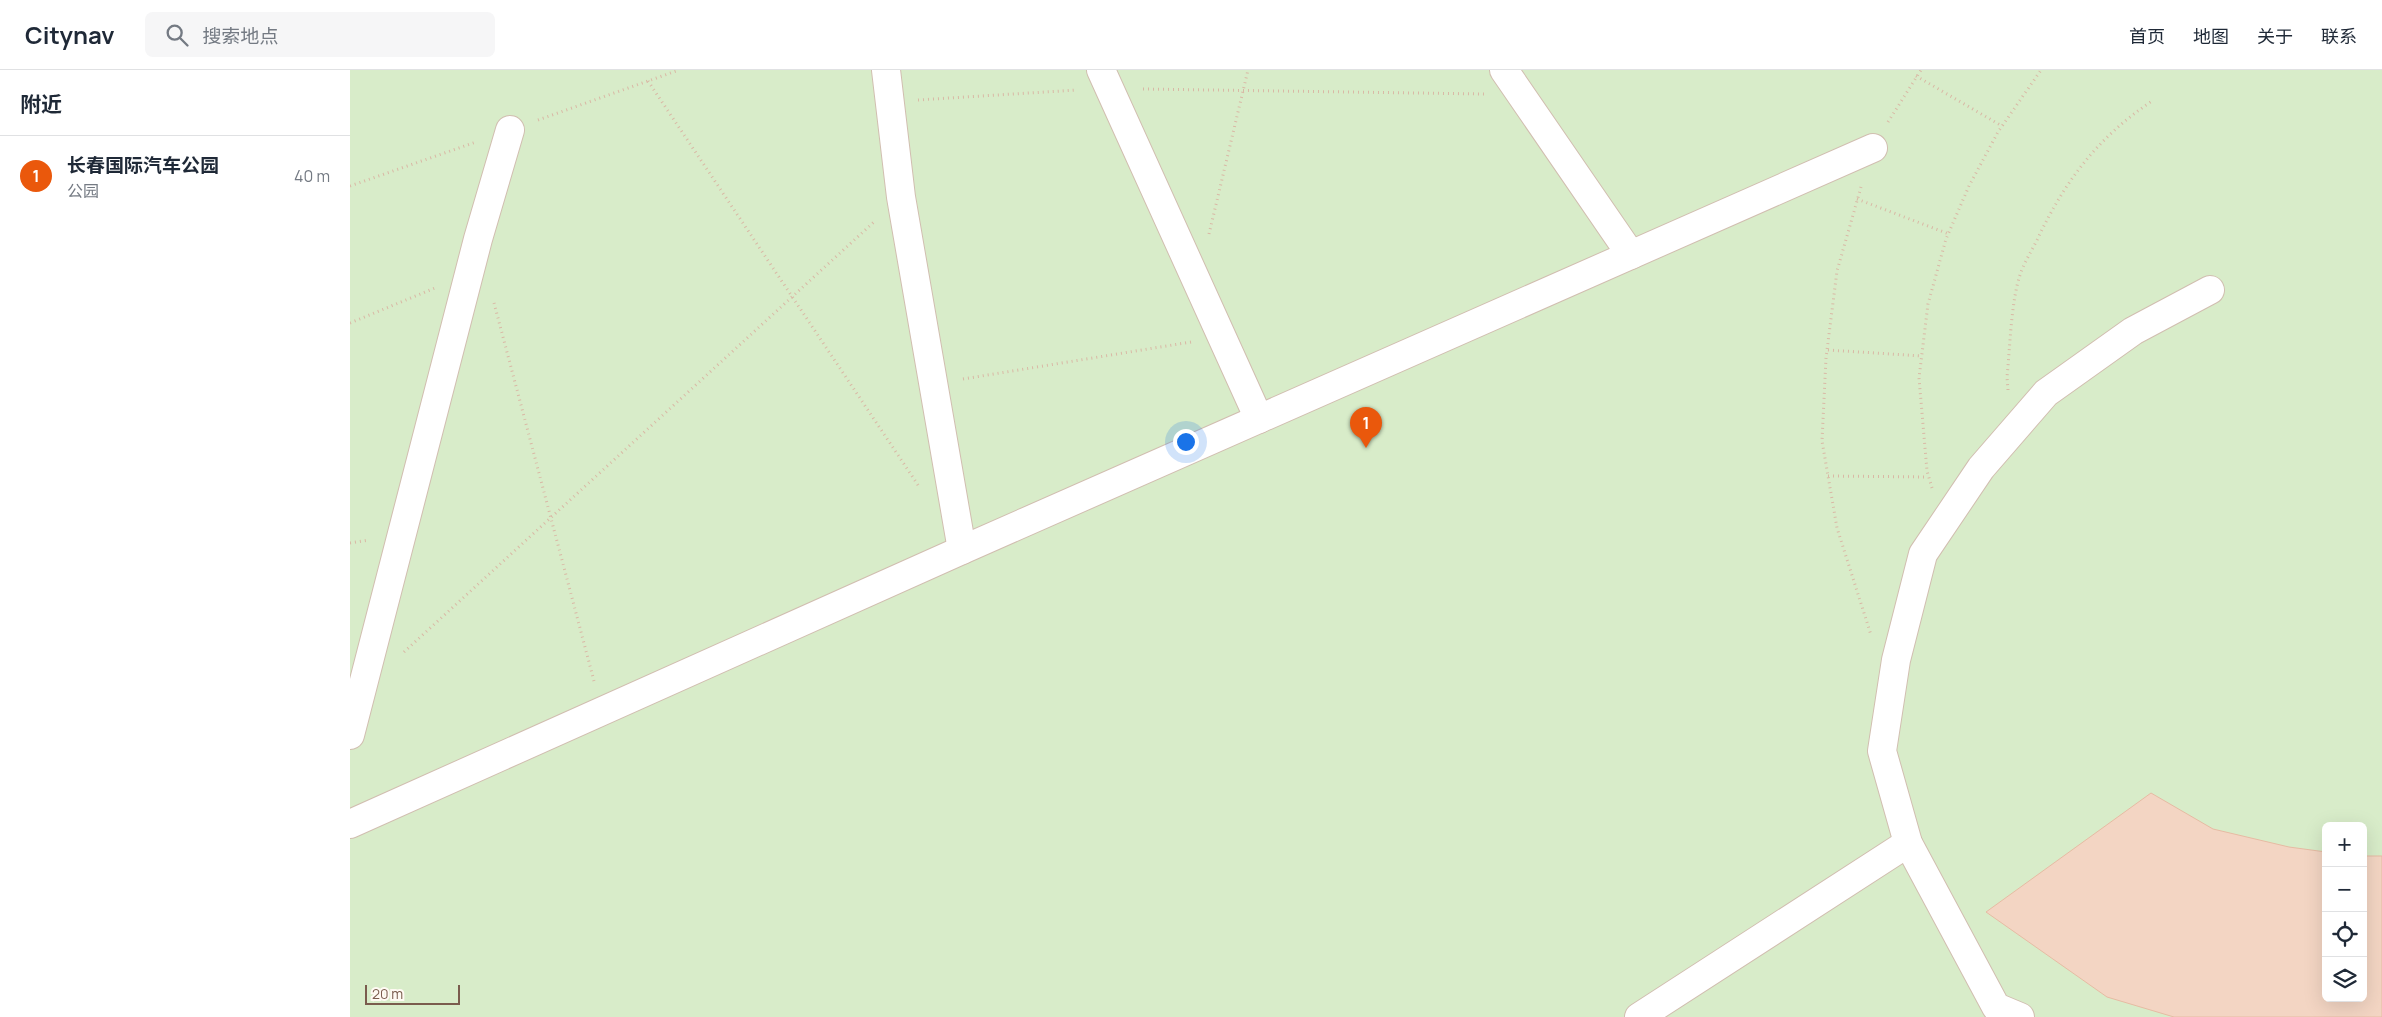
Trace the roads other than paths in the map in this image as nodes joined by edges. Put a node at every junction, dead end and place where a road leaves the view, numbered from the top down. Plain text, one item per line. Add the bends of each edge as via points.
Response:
1 (886, 70) edge
2 (1504, 70) edge
3 (1105, 79) edge
4 (510, 130) dead end
5 (1873, 148) road end
6 (1631, 255) junction
7 (2210, 290) dead end
8 (1259, 419) junction
9 (962, 550) junction
10 (350, 735) edge
11 (350, 824) edge
12 (1908, 843) junction
13 (1639, 1017) edge
14 (2020, 1017) edge

1 - 9 lane via 901,197
2 - 6 lane
3 - 8 lane
4 - 10 lane via 469,273
5 - 6 lane
6 - 8 lane
7 - 12 lane via 2134,331 2046,393 1981,468 1923,554 1896,660 1882,751
8 - 9 lane
9 - 11 lane
12 - 13 lane
12 - 14 lane via 1996,1007

